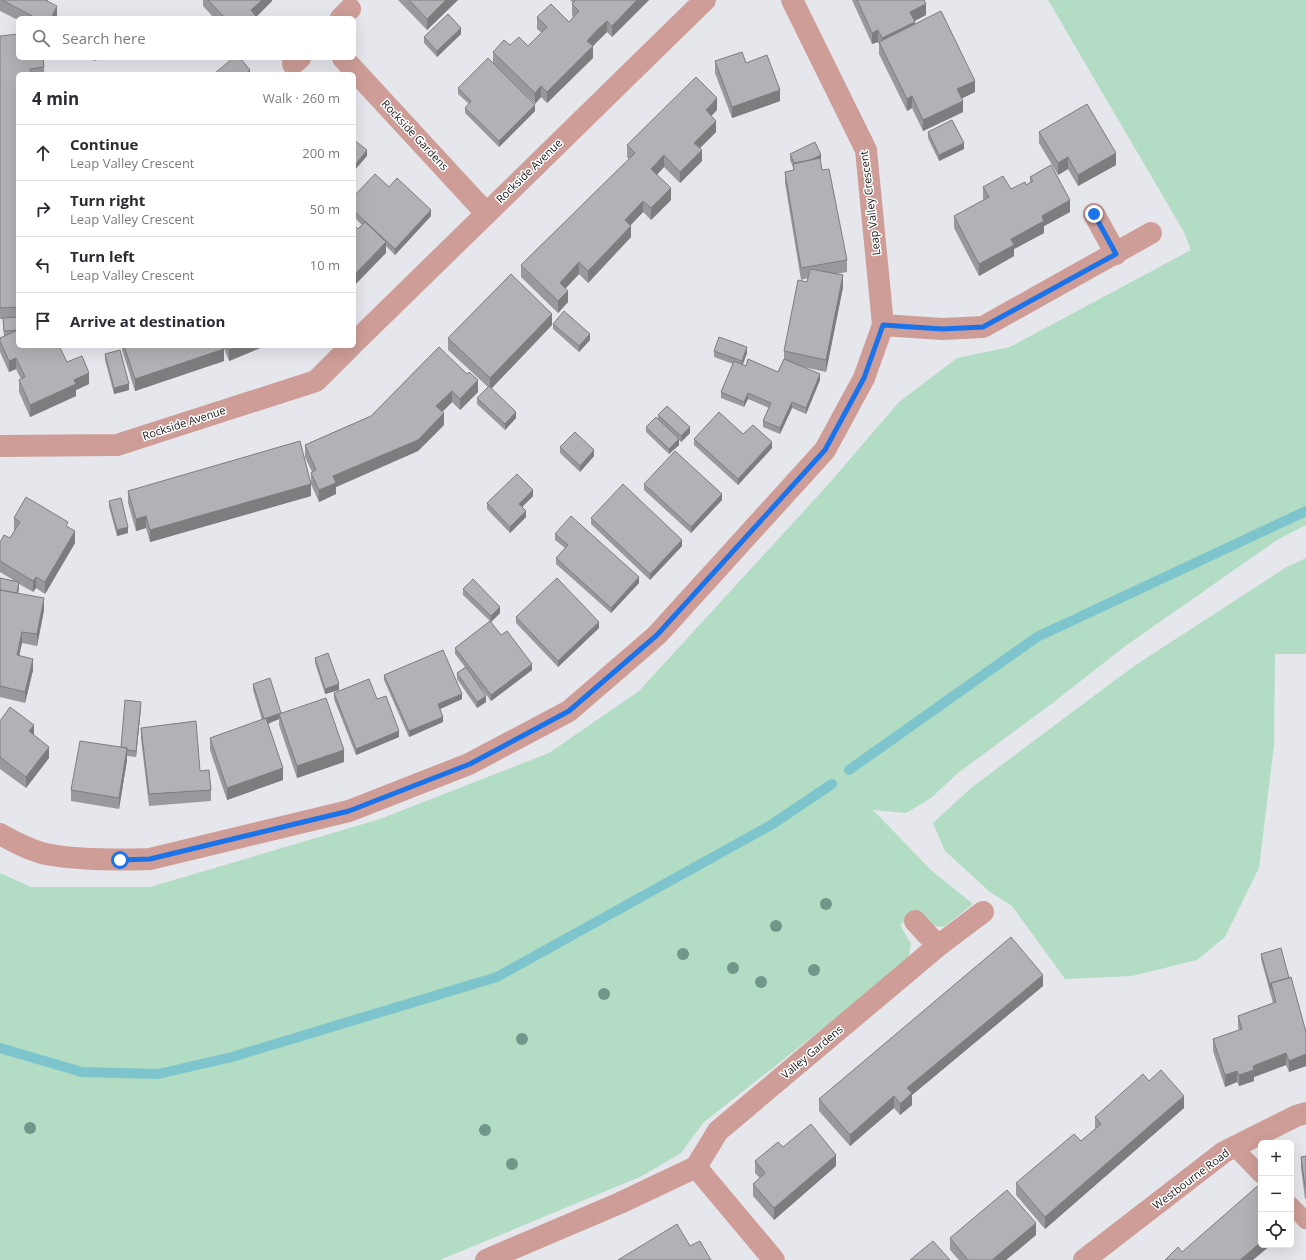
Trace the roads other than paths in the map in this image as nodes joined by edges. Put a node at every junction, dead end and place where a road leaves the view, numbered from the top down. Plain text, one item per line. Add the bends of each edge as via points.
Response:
1 (705, 0) edge
2 (792, 0) edge
3 (345, 60) edge
4 (356, 72) edge
5 (356, 72) edge
6 (486, 213) junction
7 (1094, 214) dead end
8 (1151, 233) dead end
9 (1116, 254) junction
10 (883, 325) junction
11 (356, 341) edge
12 (349, 348) edge
13 (0, 446) edge
14 (0, 834) edge
15 (983, 912) dead end
16 (915, 921) dead end
17 (938, 946) junction
18 (1306, 1113) edge
19 (1234, 1147) junction
20 (696, 1167) junction
21 (1258, 1171) edge
22 (1294, 1208) edge
23 (1306, 1221) edge
24 (486, 1260) edge
25 (774, 1260) edge
26 (1084, 1260) edge

1 - 6 street, Rockside Avenue
2 - 10 street, Leap Valley Crescent via 866,150
3 - 5 street, Rockside Gardens
4 - 6 street, Rockside Gardens
6 - 11 street, Rockside Avenue
7 - 9 street
8 - 9 street
9 - 10 street via 983,327 942,329
10 - 14 street, Leap Valley Crescent via 864,378 825,450 657,635 569,711 470,764 349,811 150,859 120,860 51,855 17,844
12 - 13 street, Rockside Avenue via 316,381 117,445
15 - 17 street, Valley Gardens
16 - 17 street
17 - 20 street, Valley Gardens via 718,1131
18 - 19 street, Westbourne Road
19 - 21 lane
19 - 26 street, Westbourne Road via 1224,1152
20 - 24 street via 620,1204
20 - 25 street
22 - 23 lane

